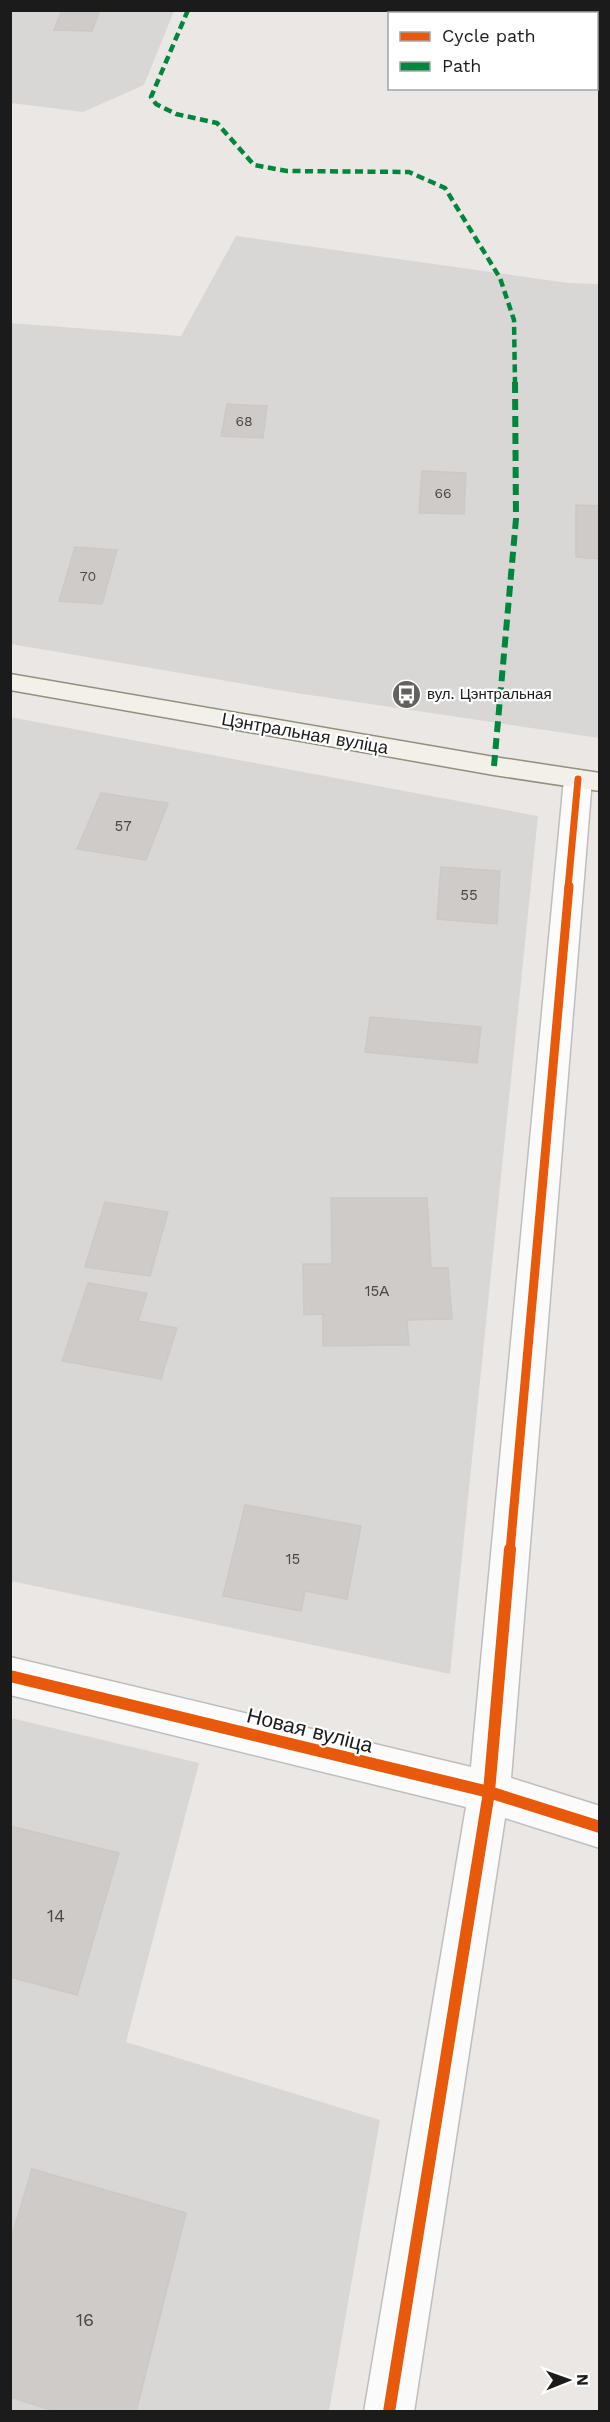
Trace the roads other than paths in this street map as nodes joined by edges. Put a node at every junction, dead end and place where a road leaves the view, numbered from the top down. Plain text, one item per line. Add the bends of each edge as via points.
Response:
1 (10, 682) edge
2 (589, 780) edge
3 (10, 1676) edge
4 (489, 1792) junction
5 (600, 1827) edge
6 (389, 2412) edge

1 - 2 street, Цэнтральная вуліца
2 - 4 street
3 - 4 street, Новая вуліца
4 - 5 street, Новая вуліца
4 - 6 street

